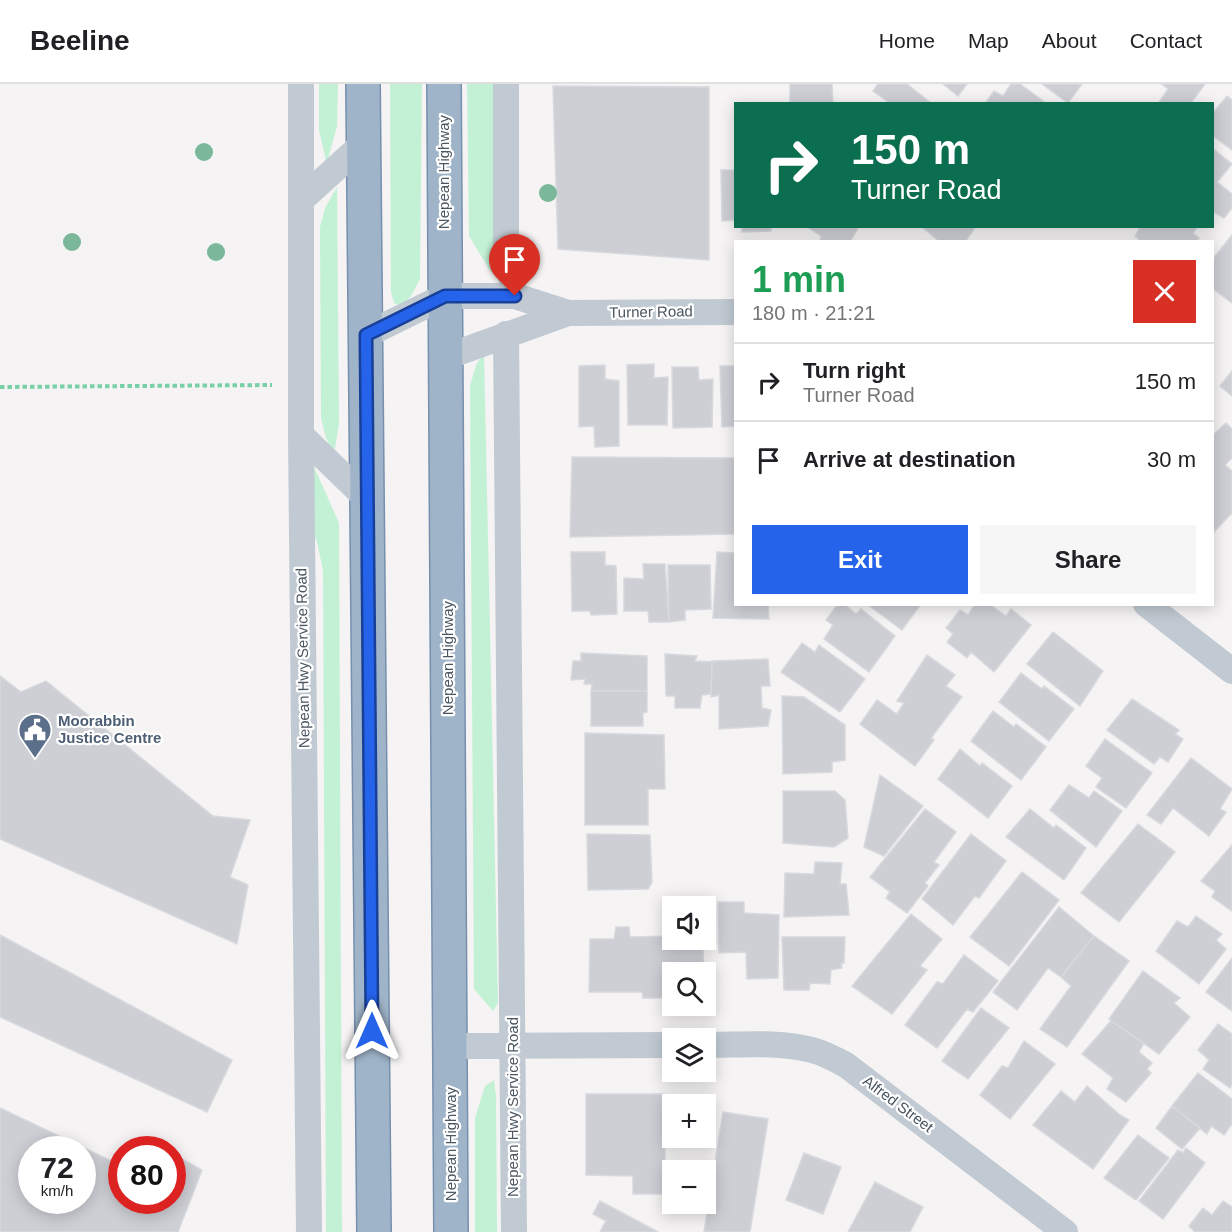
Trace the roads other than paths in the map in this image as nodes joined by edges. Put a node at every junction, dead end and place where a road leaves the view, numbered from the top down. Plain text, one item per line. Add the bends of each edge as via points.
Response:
1 (301, 84) edge
2 (363, 84) edge
3 (444, 84) edge
4 (506, 84) edge
5 (364, 143) junction
6 (301, 200) junction
7 (445, 296) junction
8 (515, 296) junction
9 (734, 312) edge
10 (568, 313) junction
11 (506, 334) junction
12 (366, 335) junction
13 (446, 357) junction
14 (301, 435) junction
15 (366, 498) junction
16 (1149, 606) edge
17 (1232, 671) edge
18 (662, 1045) edge
19 (716, 1045) edge
20 (450, 1046) junction
21 (513, 1046) junction
22 (309, 1232) edge
23 (374, 1232) edge
24 (451, 1232) edge
25 (514, 1232) edge
26 (1065, 1232) edge

1 - 6 street, Nepean Hwy Service Road
2 - 5 highway
3 - 7 highway, Nepean Highway
4 - 8 street via 506,252
5 - 6 street
5 - 12 highway
6 - 14 street, Nepean Hwy Service Road
7 - 8 street, Turner Road
7 - 12 street, Turner Road
7 - 13 highway, Nepean Highway
8 - 10 street, Turner Road
9 - 10 street, Turner Road
10 - 11 street, Turner Road
11 - 13 street, Turner Road
11 - 21 street, Nepean Hwy Service Road
12 - 15 highway
13 - 20 highway, Nepean Highway
14 - 15 street
14 - 22 street, Nepean Hwy Service Road
15 - 23 highway
16 - 17 street
18 - 21 street
19 - 26 street, Alfred Street via 785,1045 828,1055
20 - 21 street
20 - 24 highway, Nepean Highway
21 - 25 street, Nepean Hwy Service Road

